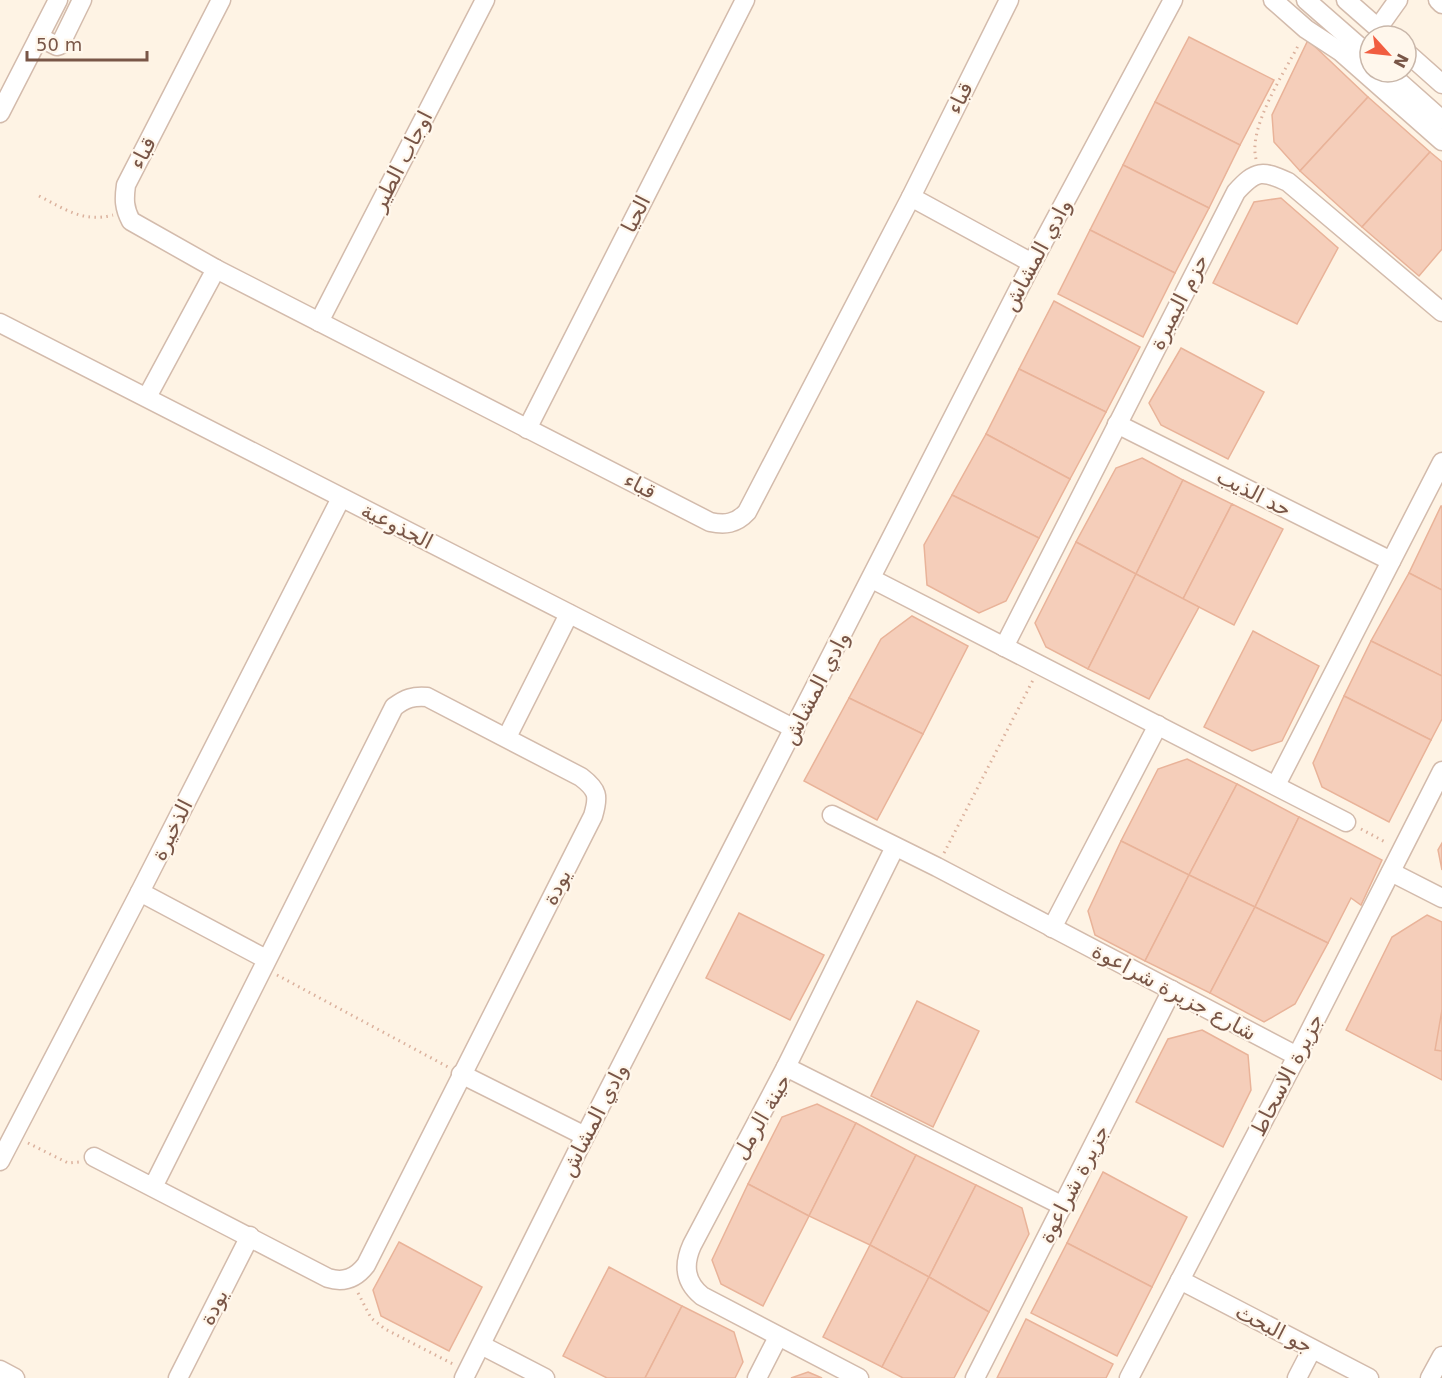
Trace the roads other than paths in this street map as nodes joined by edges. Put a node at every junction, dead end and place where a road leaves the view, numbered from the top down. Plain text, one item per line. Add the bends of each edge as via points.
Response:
1 (58, 0) edge
2 (82, 0) edge
3 (221, 0) edge
4 (485, 0) edge
5 (745, 0) edge
6 (1009, 0) edge
7 (1173, 0) edge
8 (1273, 0) edge
9 (1306, 0) edge
10 (1346, 0) edge
11 (1398, 0) edge
12 (1438, 0) edge
13 (1442, 4) edge
14 (1326, 17) junction
15 (1374, 24) edge
16 (1387, 24) edge
17 (39, 37) junction
18 (1358, 45) edge
19 (1418, 63) edge
20 (1402, 84) edge
21 (1442, 84) edge
22 (0, 113) edge
23 (1442, 120) edge
24 (1442, 141) edge
25 (912, 197) junction
26 (1032, 263) junction
27 (216, 269) junction
28 (1442, 312) edge
29 (319, 322) junction
30 (0, 323) edge
31 (147, 397) junction
32 (1117, 424) junction
33 (527, 429) junction
34 (1442, 462) edge
35 (341, 498) junction
36 (1391, 561) junction
37 (872, 579) junction
38 (569, 614) junction
39 (1004, 646) junction
40 (1158, 725) junction
41 (795, 729) junction
42 (507, 737) junction
43 (1442, 771) edge
44 (1276, 785) junction
45 (832, 815) dead end
46 (1346, 822) road end
47 (895, 847) junction
48 (1391, 872) junction
49 (140, 892) junction
50 (1442, 898) edge
51 (1052, 928) junction
52 (264, 963) junction
53 (1172, 990) junction
54 (1297, 1056) junction
55 (786, 1067) junction
56 (461, 1074) junction
57 (585, 1136) junction
58 (94, 1157) road end
59 (0, 1161) edge
60 (153, 1187) junction
61 (1063, 1206) junction
62 (250, 1236) junction
63 (1180, 1280) junction
64 (778, 1337) junction
65 (481, 1345) junction
66 (1312, 1349) junction
67 (1442, 1356) edge
68 (0, 1370) edge
69 (466, 1375) edge
70 (15, 1378) edge
71 (178, 1378) edge
72 (545, 1378) edge
73 (758, 1378) edge
74 (859, 1378) edge
75 (975, 1378) edge
76 (1129, 1378) edge
77 (1297, 1378) edge
78 (1369, 1378) edge
79 (1430, 1378) edge

1 - 17 street
2 - 17 street via 60,45
3 - 27 street, قباء via 126,185 124,198 126,212 138,227
4 - 29 street, اوجاب الطير
5 - 33 street, الحيا
6 - 25 street, قباء
7 - 26 street, وادي المشاش
8 - 14 street
8 - 24 street via 1341,52
9 - 14 street
10 - 15 street
11 - 16 street
12 - 13 street
14 - 18 street
17 - 22 street
19 - 21 street
20 - 23 street
25 - 26 street
25 - 33 street, قباء via 741,519 724,525 710,522
26 - 37 street, وادي المشاش
27 - 29 street, قباء
27 - 31 street
28 - 32 street, حزم البمبرة via 1288,182 1259,174 1236,192
29 - 33 street, قباء
30 - 31 street, الجذوعية
31 - 35 street, الجذوعية
32 - 36 street, حد الذيب
32 - 39 street, حزم البمبرة
34 - 36 street
35 - 38 street, الجذوعية
35 - 49 street, الذخيرة
36 - 44 street
37 - 39 street
37 - 41 street, وادي المشاش
38 - 41 street, الجذوعية
38 - 42 street
39 - 40 street
40 - 44 street
40 - 51 street
41 - 57 street, وادي المشاش
42 - 52 street, يودة via 427,698 405,698 394,706
42 - 56 street, يودة via 592,785 597,804
43 - 48 street, جزيرة الاسحاط
44 - 46 street
45 - 47 street, شارع جزيرة شراعوة
47 - 51 street, شارع جزيرة شراعوة
47 - 55 street
48 - 50 street
48 - 54 street, جزيرة الاسحاط
49 - 52 street
49 - 59 street, الذخيرة
51 - 53 street, شارع جزيرة شراعوة
52 - 60 street, يودة
53 - 54 street, شارع جزيرة شراعوة
53 - 61 street, جزيرة شراعوة
54 - 63 street, جزيرة الاسحاط
55 - 61 street, حينة الرمل
55 - 64 street, حينة الرمل via 692,1245 686,1265 690,1283 702,1296
56 - 57 street
56 - 62 street, يودة via 360,1274 328,1278
57 - 65 street, وادي المشاش
58 - 60 street
60 - 62 street
61 - 75 street, جزيرة شراعوة
62 - 71 street, يودة
63 - 66 street, جو البحث
63 - 76 street, جزيرة الاسحاط
64 - 73 street
64 - 74 street, حينة الرمل
65 - 69 street, وادي المشاش
65 - 72 street
66 - 77 street
66 - 78 street, جو البحث
67 - 79 street
68 - 70 street

